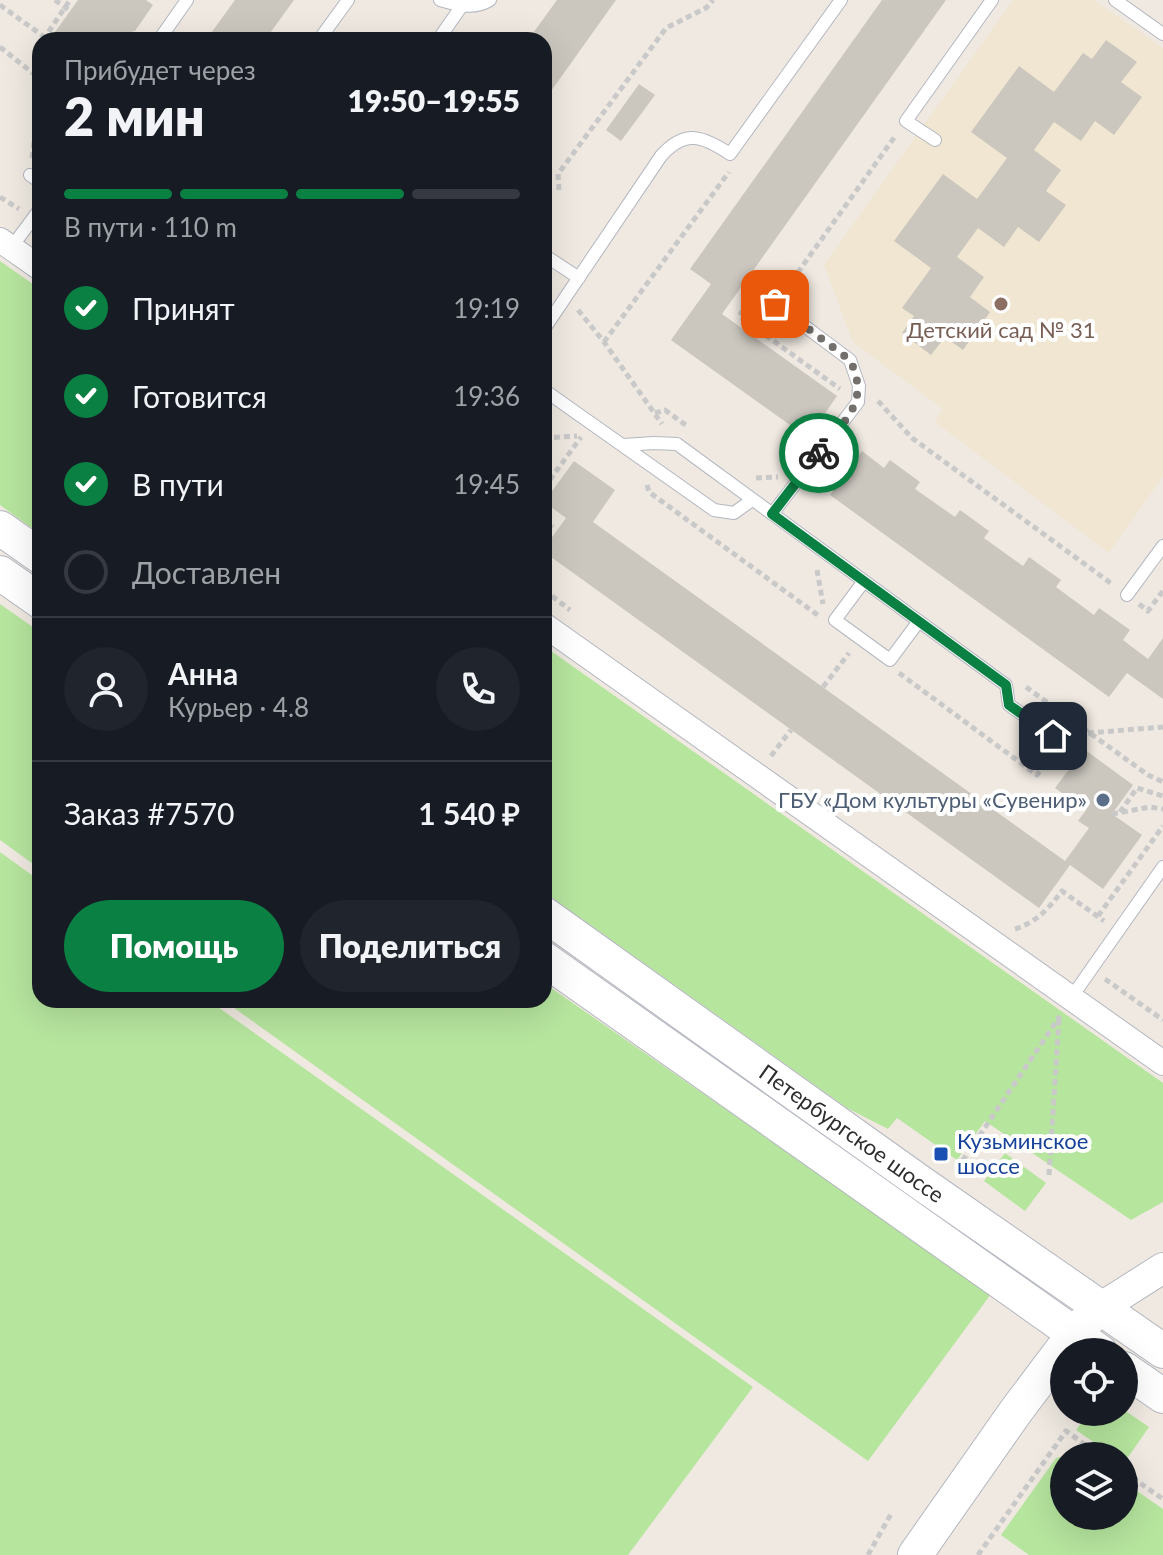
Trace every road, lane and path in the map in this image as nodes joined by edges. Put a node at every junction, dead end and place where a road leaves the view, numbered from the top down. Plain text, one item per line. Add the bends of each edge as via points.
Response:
1 (55, 0) edge
2 (70, 0) edge
3 (187, 0) edge
4 (348, 0) edge
5 (440, 0) edge
6 (490, 0) edge
7 (713, 0) edge
8 (841, 0) edge
9 (992, 0) edge
10 (1115, 0) edge
11 (0, 5) edge
12 (461, 7) junction
13 (68, 9) junction
14 (35, 32) edge
15 (48, 32) edge
16 (165, 32) edge
17 (325, 32) edge
18 (444, 32) edge
19 (1163, 34) edge
20 (0, 47) edge
21 (32, 74) edge
22 (906, 121) junction
23 (935, 140) dead end
24 (559, 190) dead end
25 (32, 217) edge
26 (5, 244) edge
27 (552, 260) edge
28 (32, 263) edge
29 (579, 278) junction
30 (566, 296) junction
31 (775, 304) junction
32 (552, 317) edge
33 (847, 394) dead end
34 (552, 396) edge
35 (869, 404) dead end
36 (655, 413) junction
37 (569, 427) dead end
38 (688, 427) dead end
39 (582, 436) junction
40 (552, 438) edge
41 (594, 444) dead end
42 (677, 444) junction
43 (623, 445) junction
44 (747, 470) dead end
45 (783, 475) dead end
46 (552, 477) edge
47 (645, 480) dead end
48 (752, 500) junction
49 (772, 514) junction
50 (0, 528) edge
51 (1163, 546) edge
52 (32, 550) edge
53 (0, 573) edge
54 (864, 581) junction
55 (32, 595) edge
56 (1127, 595) joint
57 (919, 621) junction
58 (552, 631) edge
59 (858, 641) junction
60 (893, 669) dead end
61 (1024, 686) dead end
62 (823, 687) dead end
63 (1163, 727) edge
64 (791, 730) dead end
65 (1088, 733) junction
66 (1053, 736) dead end
67 (1057, 749) dead end
68 (769, 760) dead end
69 (1163, 782) edge
70 (1163, 796) edge
71 (1163, 809) edge
72 (1120, 812) junction
73 (1112, 814) dead end
74 (1163, 826) edge
75 (1153, 839) junction
76 (1163, 846) edge
77 (1161, 873) edge
78 (1098, 916) junction
79 (552, 920) edge
80 (1010, 931) dead end
81 (1118, 931) junction
82 (552, 965) edge
83 (1065, 1008) junction
84 (1163, 1063) edge
85 (957, 1169) dead end
86 (1049, 1175) dead end
87 (1163, 1268) edge
88 (1100, 1308) junction
89 (1080, 1338) edge
90 (1089, 1338) edge
91 (1163, 1351) edge
92 (1138, 1379) edge
93 (1050, 1389) edge
94 (1163, 1396) edge
95 (1058, 1442) edge
96 (1081, 1442) edge
97 (1050, 1454) edge
98 (1138, 1482) edge
99 (1163, 1499) edge
100 (891, 1514) dead end
101 (868, 1555) edge
102 (915, 1555) edge
103 (978, 1555) edge

1 - 13 path
2 - 13 path
3 - 16 lane
4 - 17 lane
5 - 12 lane
6 - 12 lane
7 - 24 path via 666,28 558,174
8 - 29 lane via 730,154 691,137 672,144
9 - 22 lane
10 - 19 lane
11 - 14 path
12 - 18 lane
13 - 15 path
20 - 21 path
22 - 23 lane
22 - 31 path
25 - 26 lane
26 - 28 street
27 - 29 lane
29 - 30 lane
30 - 32 lane
30 - 36 path
31 - 33 path via 757,291 739,316
31 - 49 lane via 850,360 859,386 858,402
34 - 43 lane
35 - 56 path via 871,395 912,438
36 - 38 path via 665,410
36 - 42 path
37 - 39 path
39 - 40 path
39 - 41 path
39 - 46 path
42 - 43 lane
42 - 48 lane
43 - 48 lane via 714,510 734,513
44 - 45 path via 758,479
47 - 59 path via 649,492
48 - 49 lane
49 - 54 lane
50 - 52 main road
51 - 56 lane
53 - 55 main road
54 - 57 lane
54 - 59 lane via 835,620
57 - 59 lane via 890,660
57 - 66 lane via 1006,685 1009,705
58 - 83 street
59 - 62 path
60 - 67 path via 1037,775
61 - 65 path
63 - 65 path
64 - 68 path
65 - 69 path
70 - 72 path via 1137,788
71 - 72 path
72 - 73 path
74 - 75 path
75 - 76 path
75 - 78 path
77 - 81 lane
78 - 80 path via 1062,891 1046,913
78 - 81 path
79 - 88 main road, Петербургское шоссе
81 - 83 lane
82 - 89 main road, Петербургское шоссе
83 - 84 street
83 - 85 path
83 - 86 path
87 - 88 street
88 - 90 main road
88 - 91 main road, Петербургское шоссе
92 - 94 main road
93 - 102 main road
95 - 96 path via 1066,1431
97 - 103 path
98 - 99 path
100 - 101 path

